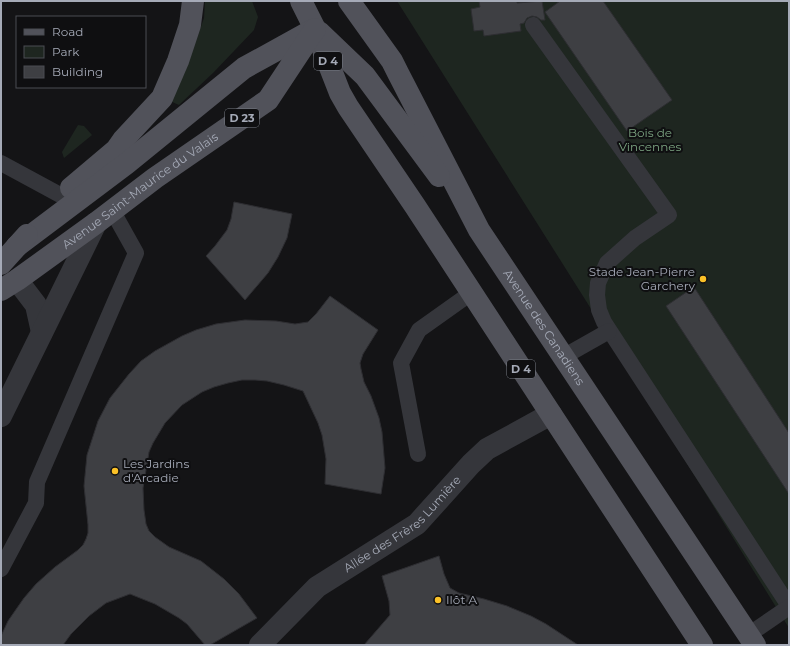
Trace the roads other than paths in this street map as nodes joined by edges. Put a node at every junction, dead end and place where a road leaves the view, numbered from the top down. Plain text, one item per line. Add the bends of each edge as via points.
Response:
1 (193, 1) edge
2 (301, 1) edge
3 (317, 1) edge
4 (349, 1) edge
5 (533, 25) dead end
6 (315, 29) junction
7 (1, 163) edge
8 (62, 196) junction
9 (104, 216) junction
10 (479, 230) junction
11 (17, 246) junction
12 (1, 264) edge
13 (9, 285) edge
14 (471, 293) junction
15 (609, 331) junction
16 (42, 332) junction
17 (563, 356) junction
18 (551, 414) junction
19 (1, 416) edge
20 (418, 454) dead end
21 (1, 569) edge
22 (789, 606) edge
23 (751, 640) edge
24 (260, 645) edge
25 (702, 645) edge

1 - 8 main road via 190,25 162,98 116,150
2 - 6 main road, D 4
3 - 6 main road
4 - 10 main road, Avenue des Canadiens via 392,61
5 - 15 lane via 669,215 634,238 607,263 598,283 597,295 599,310
6 - 9 main road, Avenue Saint-Maurice du Valais / D 23 via 268,100
6 - 10 main road via 365,76
6 - 11 main road via 244,68 126,164
6 - 14 main road, D 4 via 340,93
7 - 8 lane
8 - 11 main road
9 - 13 main road, Avenue Saint-Maurice du Valais / D 23
9 - 16 street
9 - 21 lane via 136,253 37,482 36,503
10 - 17 main road, Avenue des Canadiens
11 - 12 main road
13 - 16 street via 36,305
14 - 18 main road, D 4
14 - 20 lane via 418,330 401,363
15 - 17 lane
15 - 22 lane
16 - 19 street
17 - 23 main road, Avenue des Canadiens
18 - 24 street, Allée des Frères Lumière via 487,449 417,524 317,587
18 - 25 main road, D 4
22 - 23 lane

